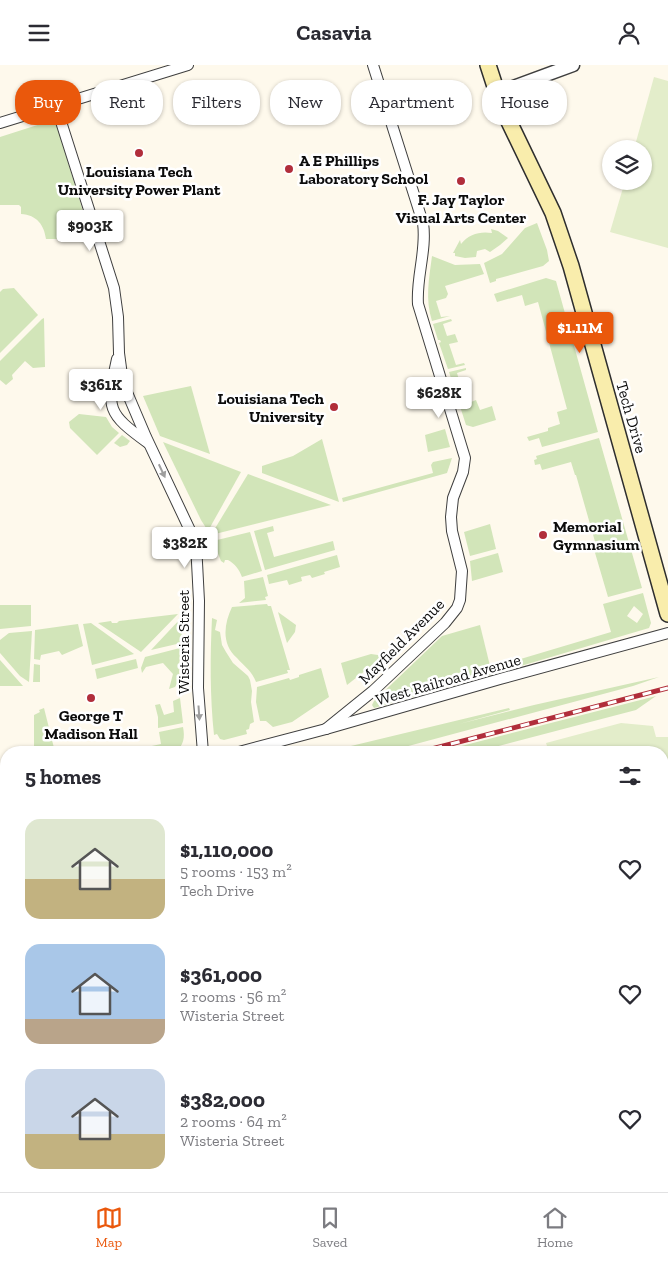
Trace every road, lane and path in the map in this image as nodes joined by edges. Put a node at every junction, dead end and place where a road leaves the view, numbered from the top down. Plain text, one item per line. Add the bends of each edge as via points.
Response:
1 (188, 65) edge
2 (374, 65) edge
3 (488, 65) edge
4 (573, 65) edge
5 (492, 80) edge
6 (532, 80) edge
7 (81, 97) edge
8 (15, 118) edge
9 (0, 123) edge
10 (62, 125) edge
11 (511, 125) edge
12 (119, 353) junction
13 (149, 444) junction
14 (668, 614) edge
15 (668, 633) edge
16 (326, 729) junction
17 (202, 746) edge
18 (262, 746) edge

1 - 7 street
2 - 16 street, Mayfield Avenue via 423,223 418,304 465,458 451,517 462,571 461,591 457,608 445,623 373,691
3 - 5 main road, Tech Drive
4 - 6 street
8 - 9 street
10 - 12 street, Wisteria Street via 114,288
11 - 14 main road, Tech Drive via 553,213 568,257
12 - 13 street, Wisteria Street via 123,383
12 - 13 street via 110,390 112,403 122,423
13 -> 17 street, Wisteria Street via 196,543
15 - 16 street, West Railroad Avenue
16 - 18 street, West Railroad Avenue

